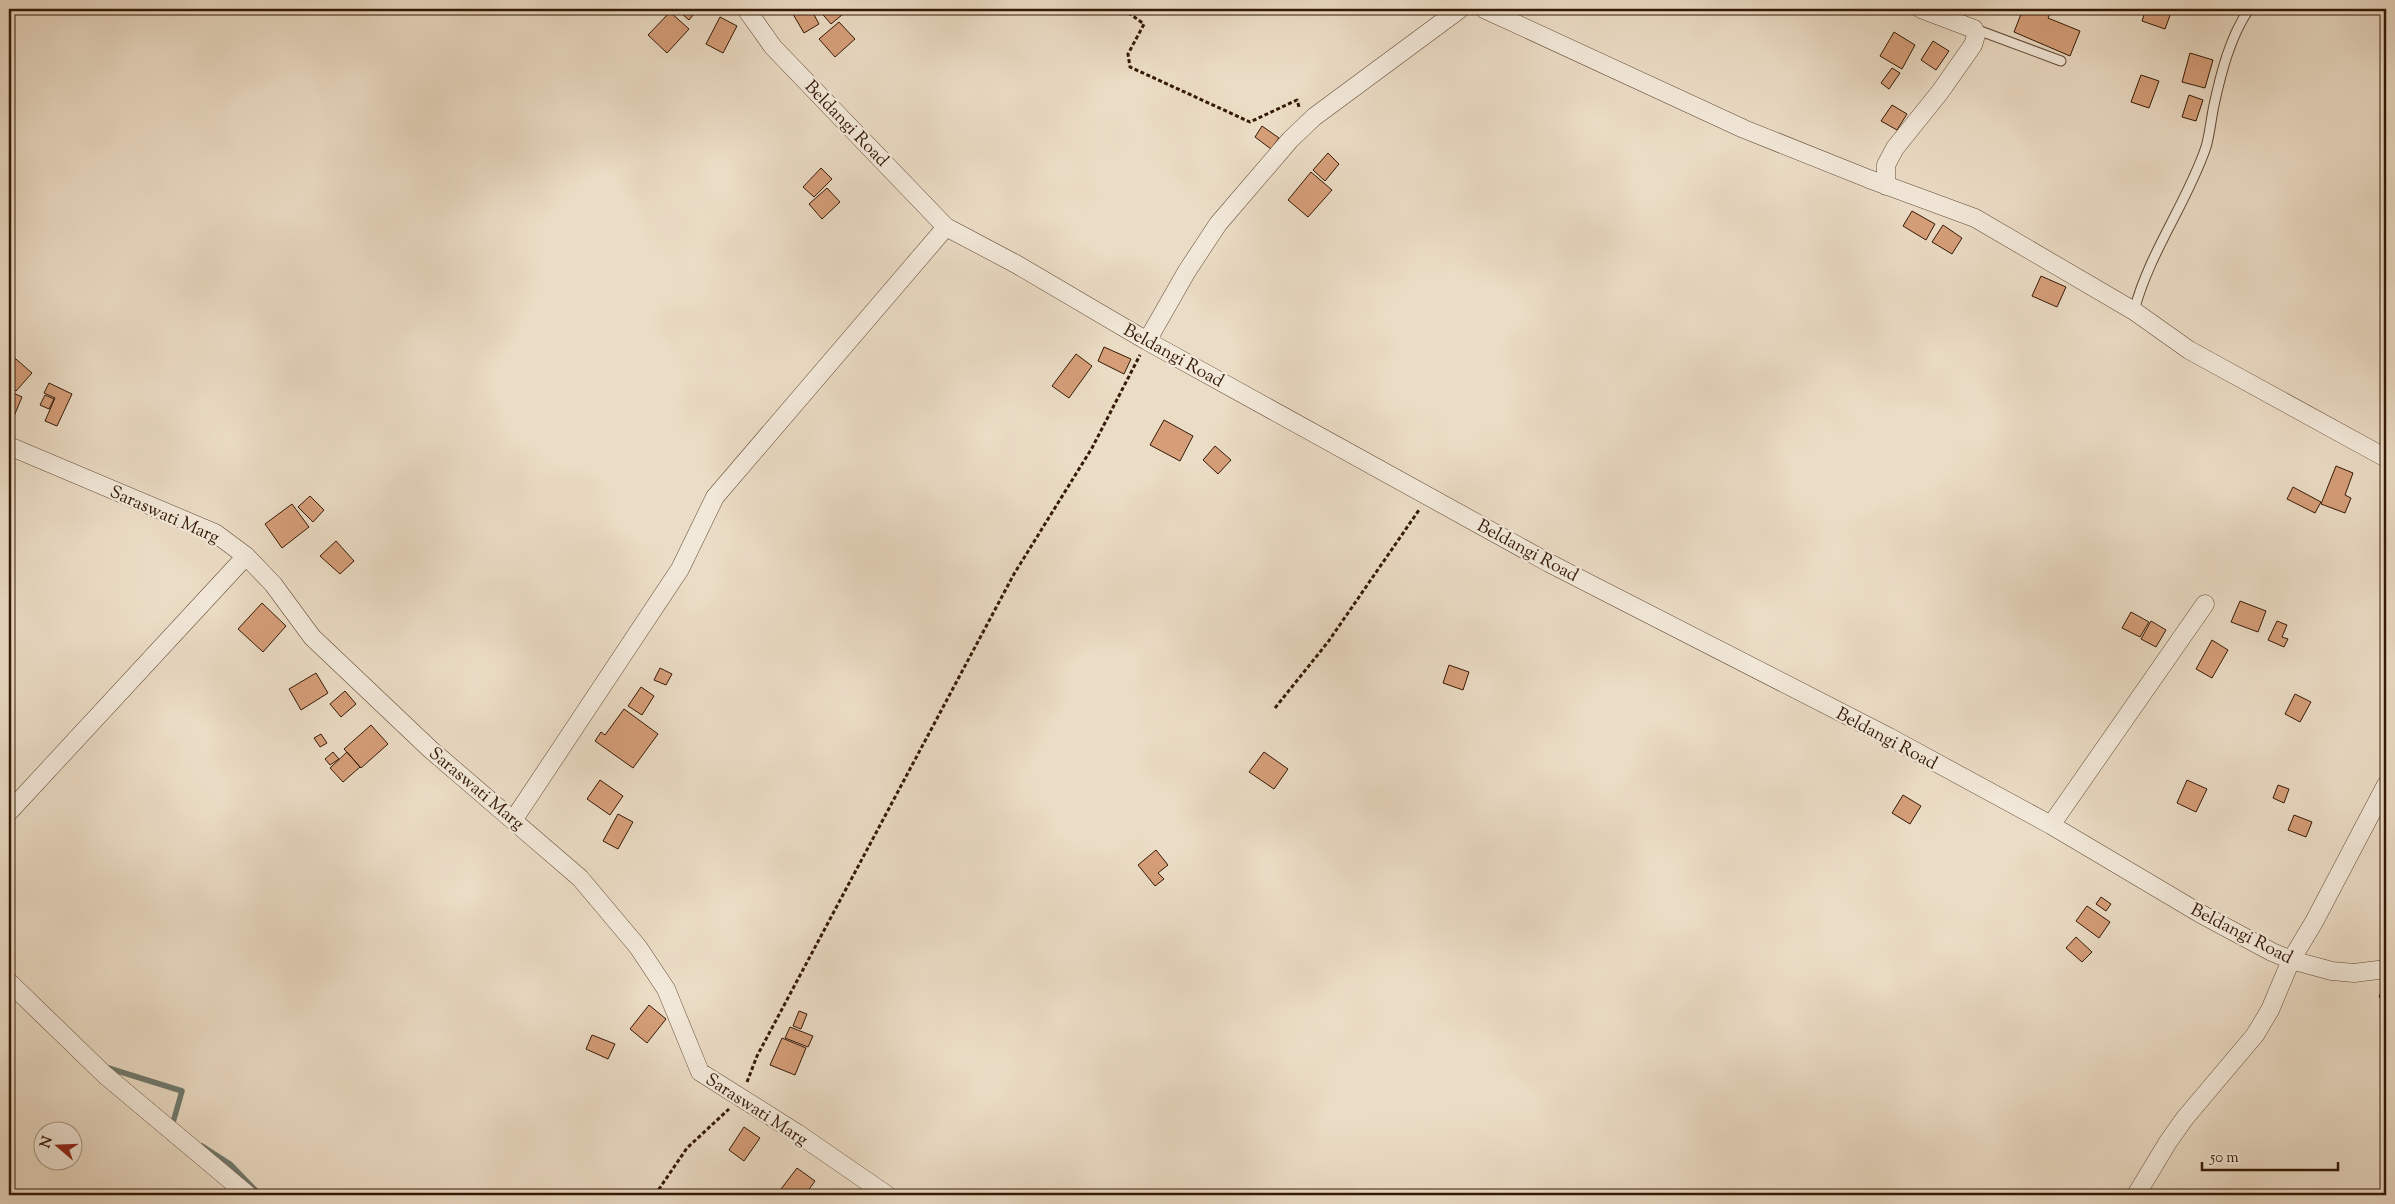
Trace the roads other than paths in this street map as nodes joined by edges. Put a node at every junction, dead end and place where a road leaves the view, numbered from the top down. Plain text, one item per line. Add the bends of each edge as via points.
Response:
1 (746, 9) edge
2 (1460, 9) edge
3 (1484, 9) edge
4 (1921, 9) edge
5 (2249, 9) edge
6 (1974, 29) junction
7 (2061, 60) dead end
8 (1886, 186) junction
9 (946, 227) junction
10 (2134, 311) junction
11 (1147, 342) junction
12 (9, 446) edge
13 (2386, 458) edge
14 (246, 556) junction
15 (2205, 604) dead end
16 (2386, 785) edge
17 (9, 812) edge
18 (514, 819) junction
19 (2051, 825) junction
20 (2291, 960) junction
21 (2386, 969) edge
22 (9, 982) edge
23 (248, 1195) edge
24 (887, 1195) edge
25 (2136, 1195) edge

1 - 9 street, Beldangi Road via 773,47
2 - 11 street via 1314,117 1290,140 1218,224
3 - 8 street via 1744,129
4 - 6 street
5 - 10 lane via 2230,47 2206,145 2179,212 2141,286
6 - 7 lane
6 - 8 street via 1973,44 1895,148 1886,165
8 - 10 street via 1975,218
9 - 11 street, Beldangi Road via 1016,264
9 - 18 street via 715,497 680,569
10 - 13 street via 2190,350
11 - 19 street, Beldangi Road via 1549,563 1889,737
12 - 14 street, Saraswati Marg via 215,533
14 - 17 street
14 - 18 street, Saraswati Marg via 273,584 312,637 423,742
15 - 19 street
16 - 20 street
18 - 24 street, Saraswati Marg via 580,878 638,947 666,989 700,1072
19 - 20 street, Beldangi Road via 2201,914
20 - 21 street, Beldangi Road via 2354,974
20 - 25 street via 2270,1010 2255,1035 2185,1118
22 - 23 street via 105,1075

